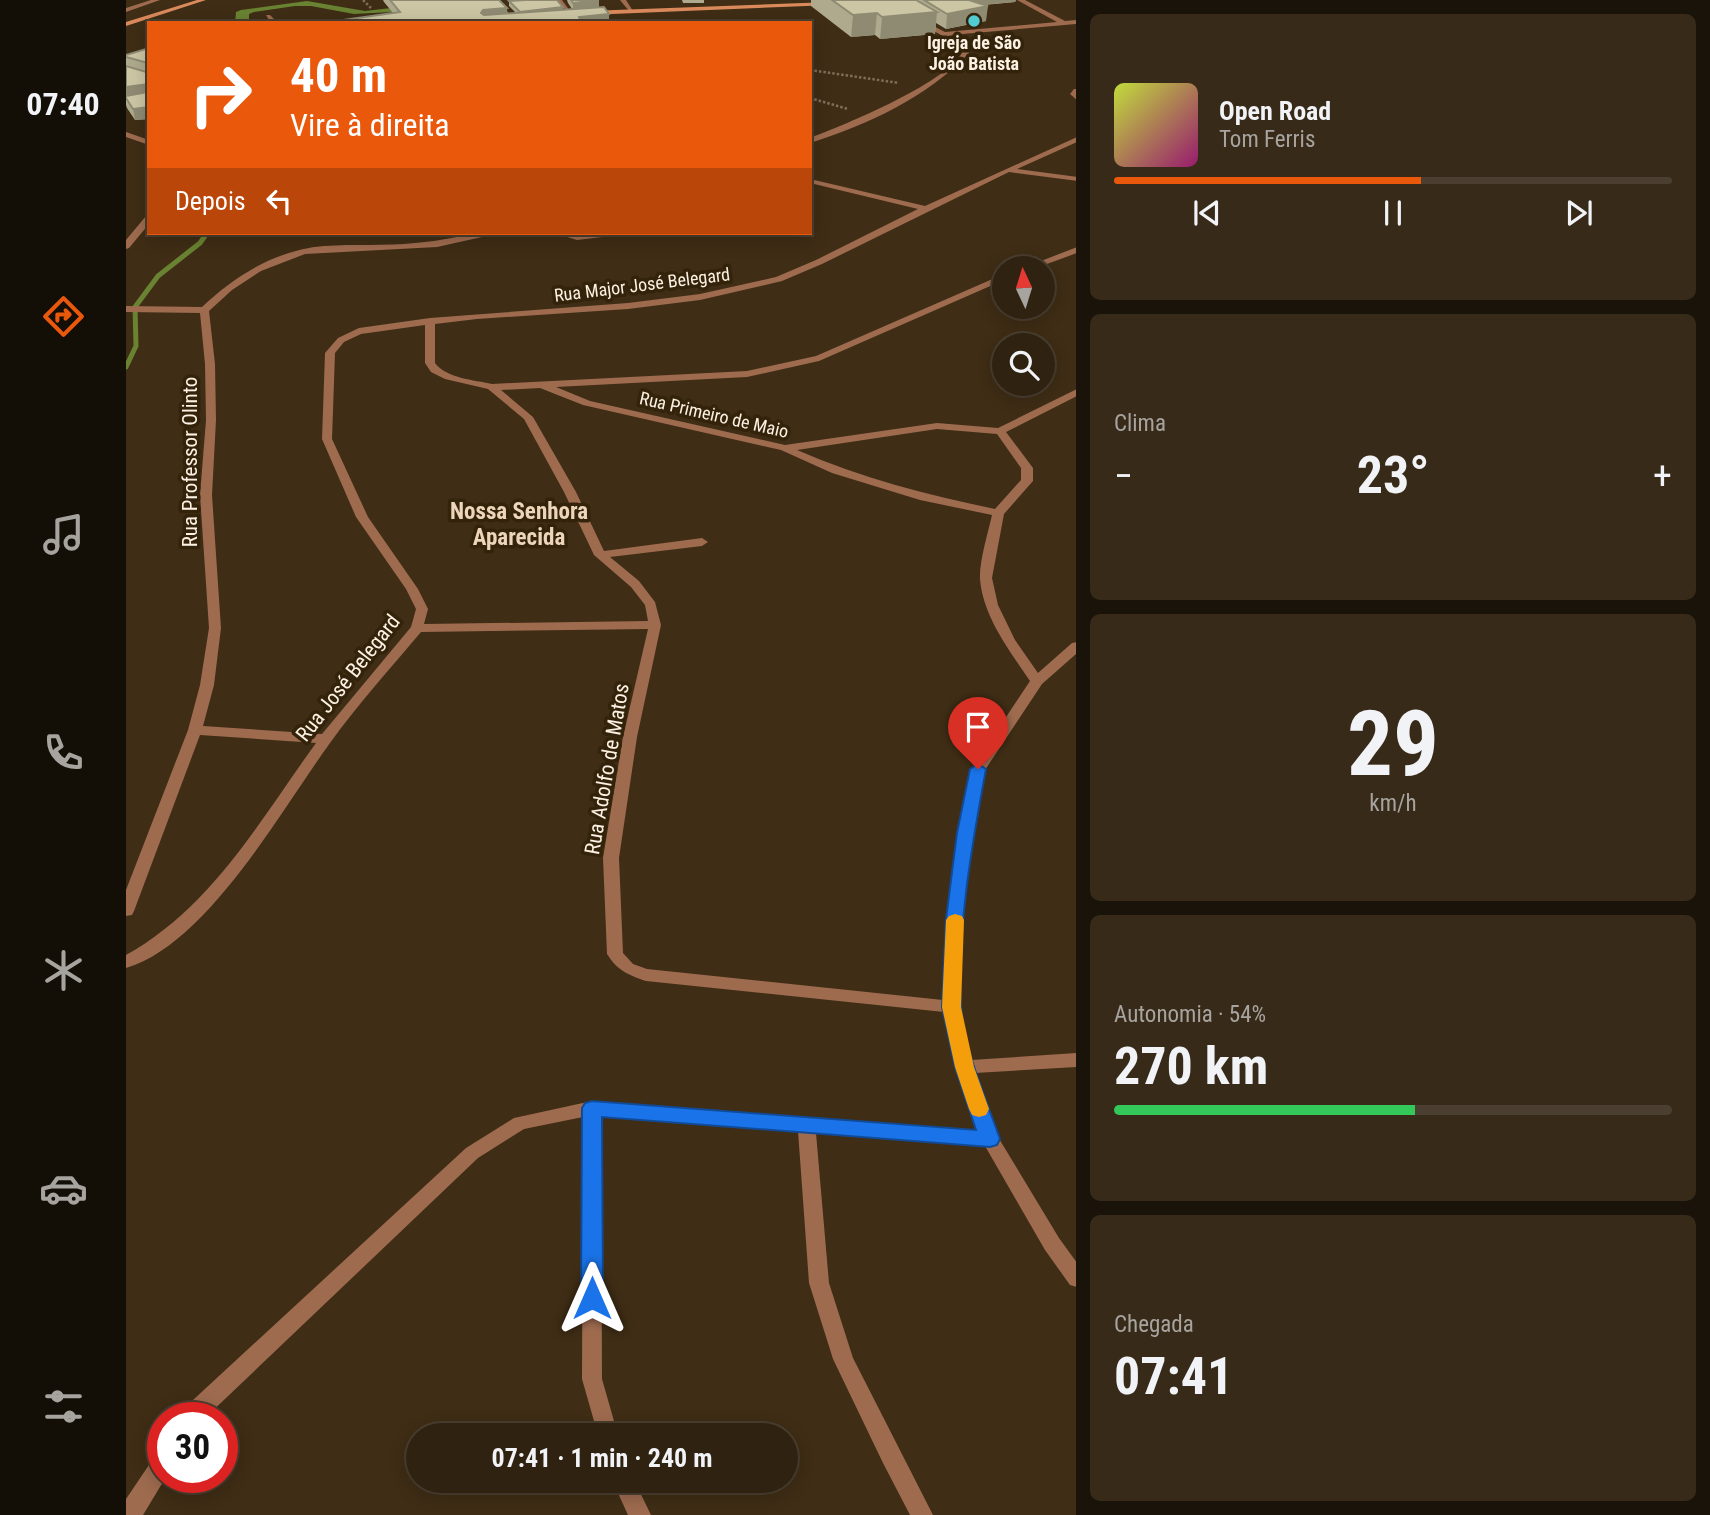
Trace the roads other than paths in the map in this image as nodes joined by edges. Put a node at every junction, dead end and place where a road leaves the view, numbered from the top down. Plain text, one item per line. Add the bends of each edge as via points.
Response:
1 (157, 0) edge
2 (203, 0) edge
3 (559, 0) edge
4 (623, 0) edge
5 (1020, 0) edge
6 (775, 2) edge
7 (756, 3) edge
8 (843, 4) edge
9 (126, 9) edge
10 (631, 10) junction
11 (559, 15) edge
12 (571, 15) junction
13 (268, 16) dead end
14 (916, 18) edge
15 (273, 21) edge
16 (1076, 22) edge
17 (1063, 23) junction
18 (126, 24) edge
19 (943, 34) junction
20 (1076, 91) edge
21 (1076, 98) edge
22 (126, 134) edge
23 (1076, 139) edge
24 (812, 140) edge
25 (147, 142) edge
26 (1007, 170) junction
27 (1076, 179) edge
28 (812, 181) edge
29 (927, 209) junction
30 (147, 220) edge
31 (485, 235) edge
32 (568, 235) edge
33 (594, 235) edge
34 (126, 246) edge
35 (1076, 250) edge
36 (1055, 258) edge
37 (992, 282) edge
38 (126, 309) edge
39 (204, 310) junction
40 (430, 321) junction
41 (542, 385) junction
42 (492, 387) junction
43 (1076, 392) edge
44 (1000, 430) junction
45 (784, 448) junction
46 (998, 513) junction
47 (702, 541) dead end
48 (600, 555) junction
49 (655, 625) junction
50 (417, 628) junction
51 (1076, 646) edge
52 (1037, 681) junction
53 (195, 730) junction
54 (326, 739) junction
55 (126, 911) edge
56 (126, 962) edge
57 (951, 1007) junction
58 (1076, 1060) edge
59 (964, 1067) junction
60 (592, 1108) junction
61 (806, 1123) junction
62 (990, 1139) junction
63 (1076, 1279) edge
64 (205, 1402) edge
65 (605, 1423) edge
66 (147, 1487) edge
67 (629, 1493) edge
68 (132, 1515) edge
69 (640, 1515) edge
70 (922, 1515) edge

1 - 9 street
2 - 18 main road
3 - 12 street
4 - 10 street
5 - 17 street
6 - 7 main road
6 - 8 main road
7 - 10 main road
10 - 12 main road
11 - 12 main road
13 - 15 street
14 - 19 street
16 - 17 street
17 - 19 street
19 - 24 street via 967,47 966,53 924,88
20 - 21 street
22 - 25 street
23 - 26 street, Rua Major José Belegard
26 - 27 street
26 - 29 street, Rua Major José Belegard
28 - 29 street
29 - 40 street, Rua Major José Belegard via 819,262 742,289 628,306
30 - 34 street
31 - 39 street via 430,245 296,253 233,285
32 - 33 street
35 - 36 street
37 - 41 street via 819,358 747,374
38 - 39 street
39 - 53 street, Rua Professor Olinto via 211,420 206,495 215,628
40 - 42 street via 430,362 435,370
40 - 50 street, Rua José Belegard via 359,331 341,340 330,353 327,439 362,517 422,609
41 - 42 street
41 - 45 street, Rua Primeiro de Maio via 587,404
42 - 48 street via 528,417
43 - 44 street
44 - 45 street via 937,426
44 - 46 street via 1027,468 1027,481
45 - 46 street, Rua Primeiro de Maio via 836,471 924,498
46 - 52 street via 986,578 992,606
47 - 48 street
48 - 49 street via 635,584 651,605
49 - 50 street
49 - 57 street, Rua Adolfo de Matos via 630,737 611,858 615,954 627,968 646,975
50 - 54 street, Rua José Belegard
51 - 52 street
52 - 57 street via 978,769 955,919
53 - 54 street
53 - 55 street, Rua Professor Olinto
54 - 56 street, Rua José Belegard via 240,861 186,921 148,952
57 - 59 street
58 - 59 street
59 - 62 street
60 - 61 street
60 - 64 street via 520,1123 472,1153
60 - 65 street via 592,1379
61 - 62 street
61 - 70 street via 819,1283 843,1359
62 - 63 street
66 - 68 street
67 - 69 street

